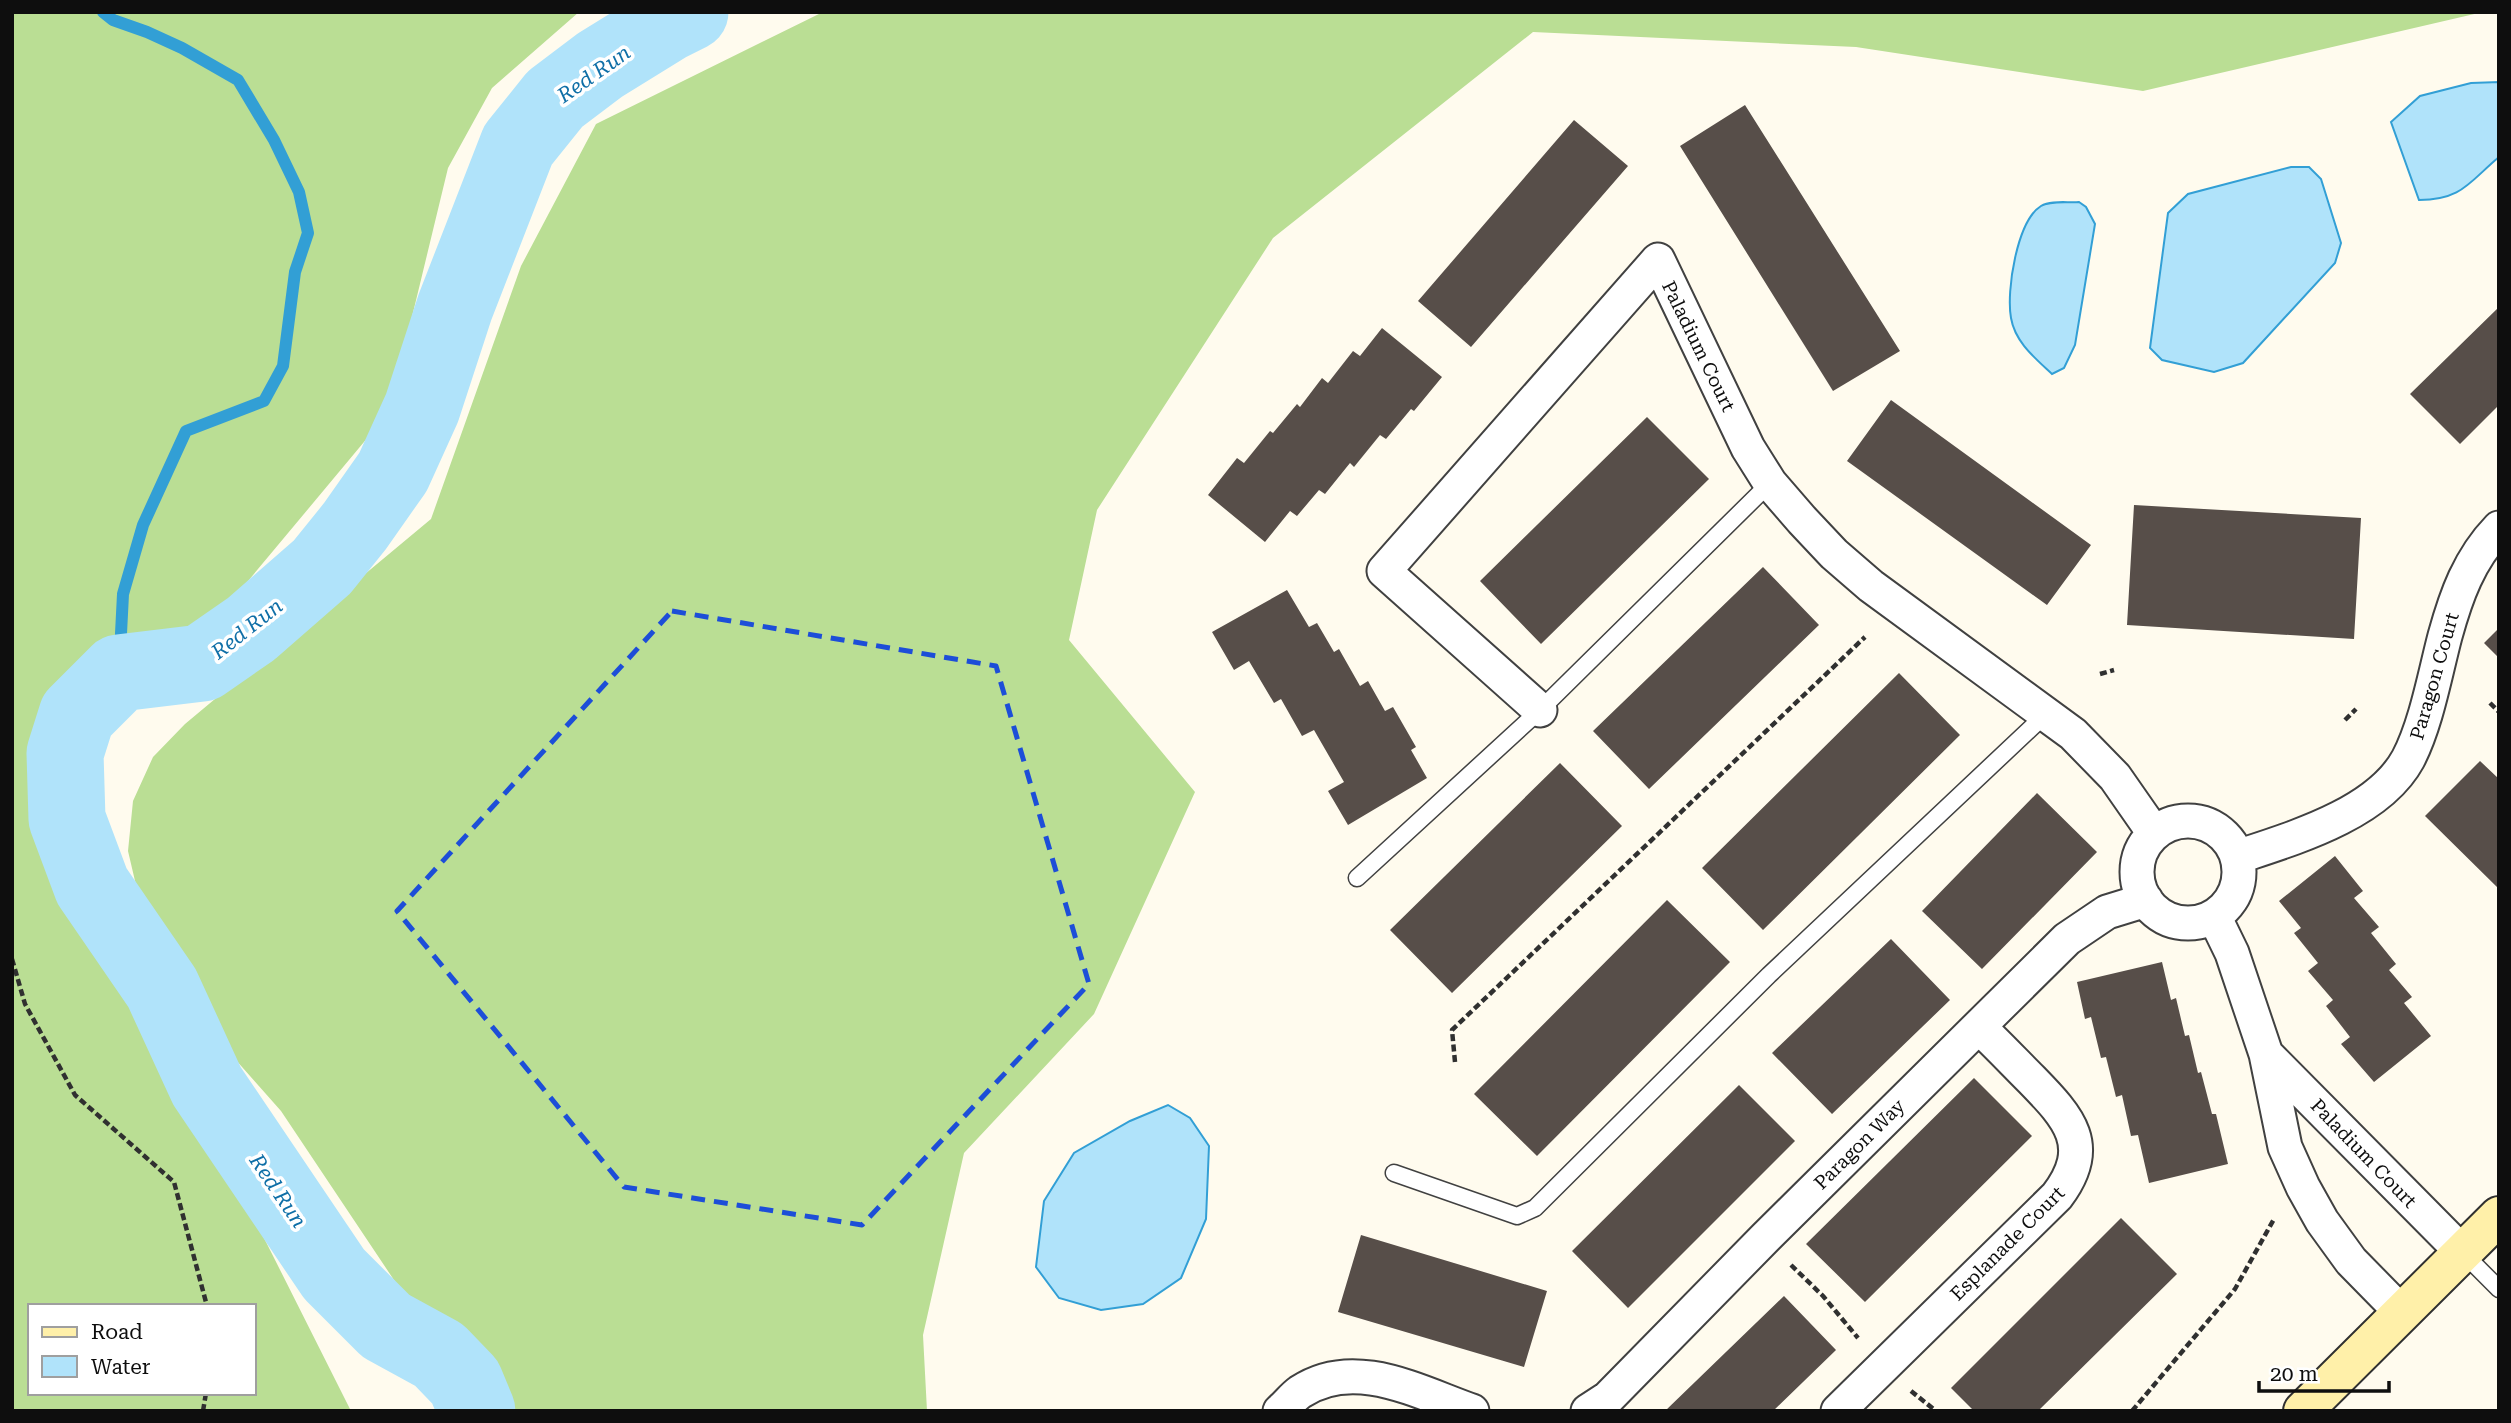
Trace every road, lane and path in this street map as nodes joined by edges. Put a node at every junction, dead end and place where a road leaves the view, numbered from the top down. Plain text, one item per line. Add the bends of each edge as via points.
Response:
1 (1770, 483) junction
2 (2499, 528) edge
3 (1865, 637) dead end
4 (2114, 670) dead end
5 (2100, 674) dead end
6 (2490, 703) dead end
7 (2356, 709) dead end
8 (1540, 710) junction
9 (2499, 712) edge
10 (2047, 713) junction
11 (2344, 720) dead end
12 (2154, 833) junction
13 (2237, 857) junction
14 (1357, 878) dead end
15 (2146, 901) junction
16 (2214, 916) junction
17 (12, 959) edge
18 (1979, 1027) junction
19 (2266, 1054) junction
20 (1455, 1062) dead end
21 (1394, 1173) dead end
22 (2499, 1216) edge
23 (2274, 1219) dead end
24 (2462, 1252) junction
25 (1788, 1262) dead end
26 (2499, 1289) edge
27 (206, 1304) edge
28 (2402, 1313) junction
29 (1864, 1346) dead end
30 (1906, 1387) dead end
31 (1280, 1411) edge
32 (1472, 1411) edge
33 (1588, 1411) edge
34 (1838, 1411) edge
35 (1936, 1411) edge
36 (2132, 1411) edge
37 (2303, 1411) edge

1 - 8 lane
1 - 8 street, Paladium Court via 1748,448 1658,260 1384,570
1 - 10 street, Paladium Court via 1833,554 1871,586
2 - 13 street, Paragon Court via 2471,564 2459,591 2418,736 2399,773 2354,811
3 - 20 path via 1452,1030
4 - 5 path
6 - 9 path
7 - 11 path
8 - 14 lane
10 - 12 street, Paladium Court via 2115,777
10 - 21 lane via 1769,975 1535,1208 1517,1216
12 - 13 street via 2185,820 2202,822 2230,842
12 - 15 street via 2137,866
13 - 16 street via 2236,890
15 - 16 street via 2177,921 2190,923
15 - 18 street, Paragon Way via 2107,912 2076,933
16 - 19 street, Paladium Court via 2232,953
17 - 27 path via 25,1004 75,1095 174,1182
18 - 33 street, Paragon Way via 1608,1398
18 - 34 street, Esplanade Court via 2058,1106 2070,1124 2076,1144 2068,1181
19 - 24 street, Paladium Court
19 - 28 street, Paladium Court via 2285,1147 2303,1186 2351,1261
22 - 24 main road
23 - 36 path via 2235,1289
24 - 26 lane
24 - 28 main road
25 - 29 path
28 - 37 main road
30 - 35 path
31 - 32 street via 1299,1392 1322,1380 1349,1375 1381,1379

